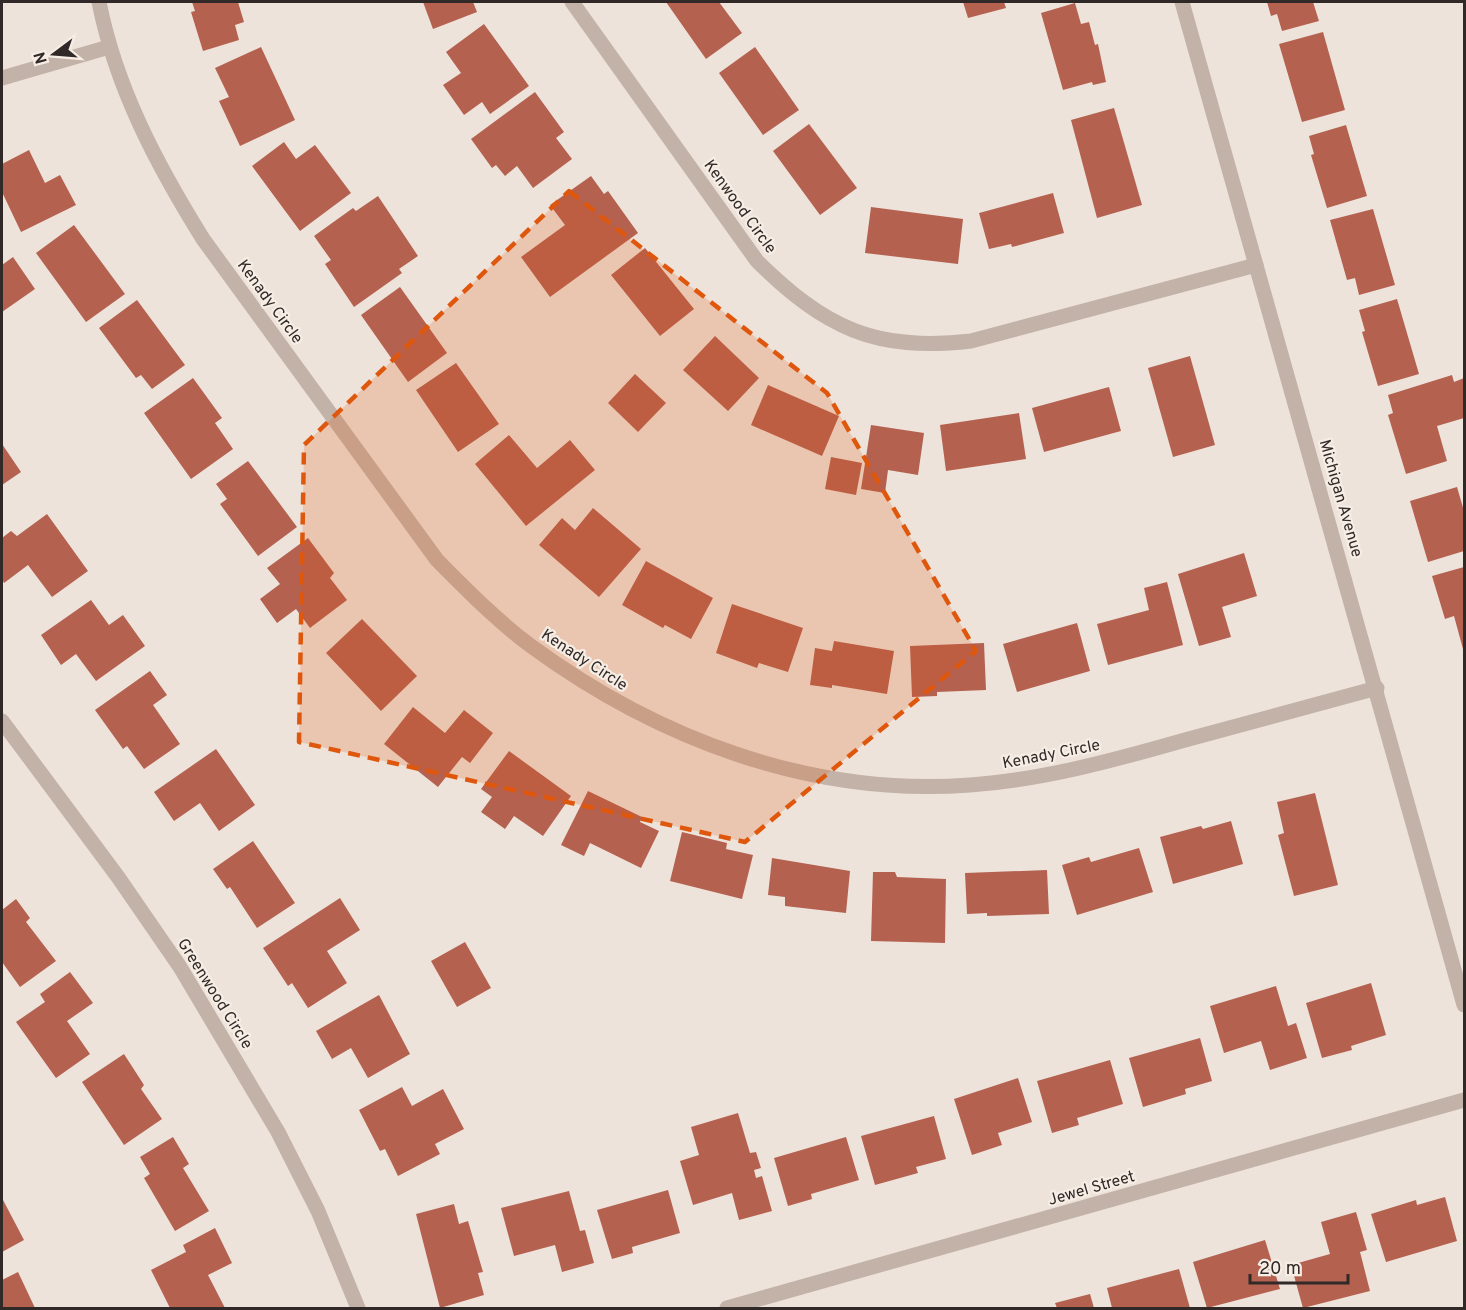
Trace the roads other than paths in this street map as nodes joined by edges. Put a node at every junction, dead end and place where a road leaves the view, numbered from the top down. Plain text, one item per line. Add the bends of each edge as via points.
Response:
1 (99, 2) edge
2 (572, 2) edge
3 (1182, 2) edge
4 (109, 47) junction
5 (2, 78) edge
6 (1256, 265) junction
7 (1377, 688) junction
8 (2, 721) edge
9 (1464, 1005) edge
10 (1464, 1100) edge
11 (358, 1308) edge
12 (727, 1308) edge

1 - 4 street, Kenady Circle
2 - 6 street, Kenwood Circle via 757,261 790,293 825,318 860,334 900,343 937,345 971,341
3 - 6 street, Michigan Avenue
4 - 5 street
4 - 7 street, Kenady Circle via 154,157 203,239 437,560 530,645 594,689 646,718 754,761 816,776 873,785 971,785 1085,766
6 - 7 street, Michigan Avenue
7 - 9 street, Michigan Avenue
8 - 11 street, Greenwood Circle via 180,967 278,1132 318,1211
10 - 12 street, Jewel Street

